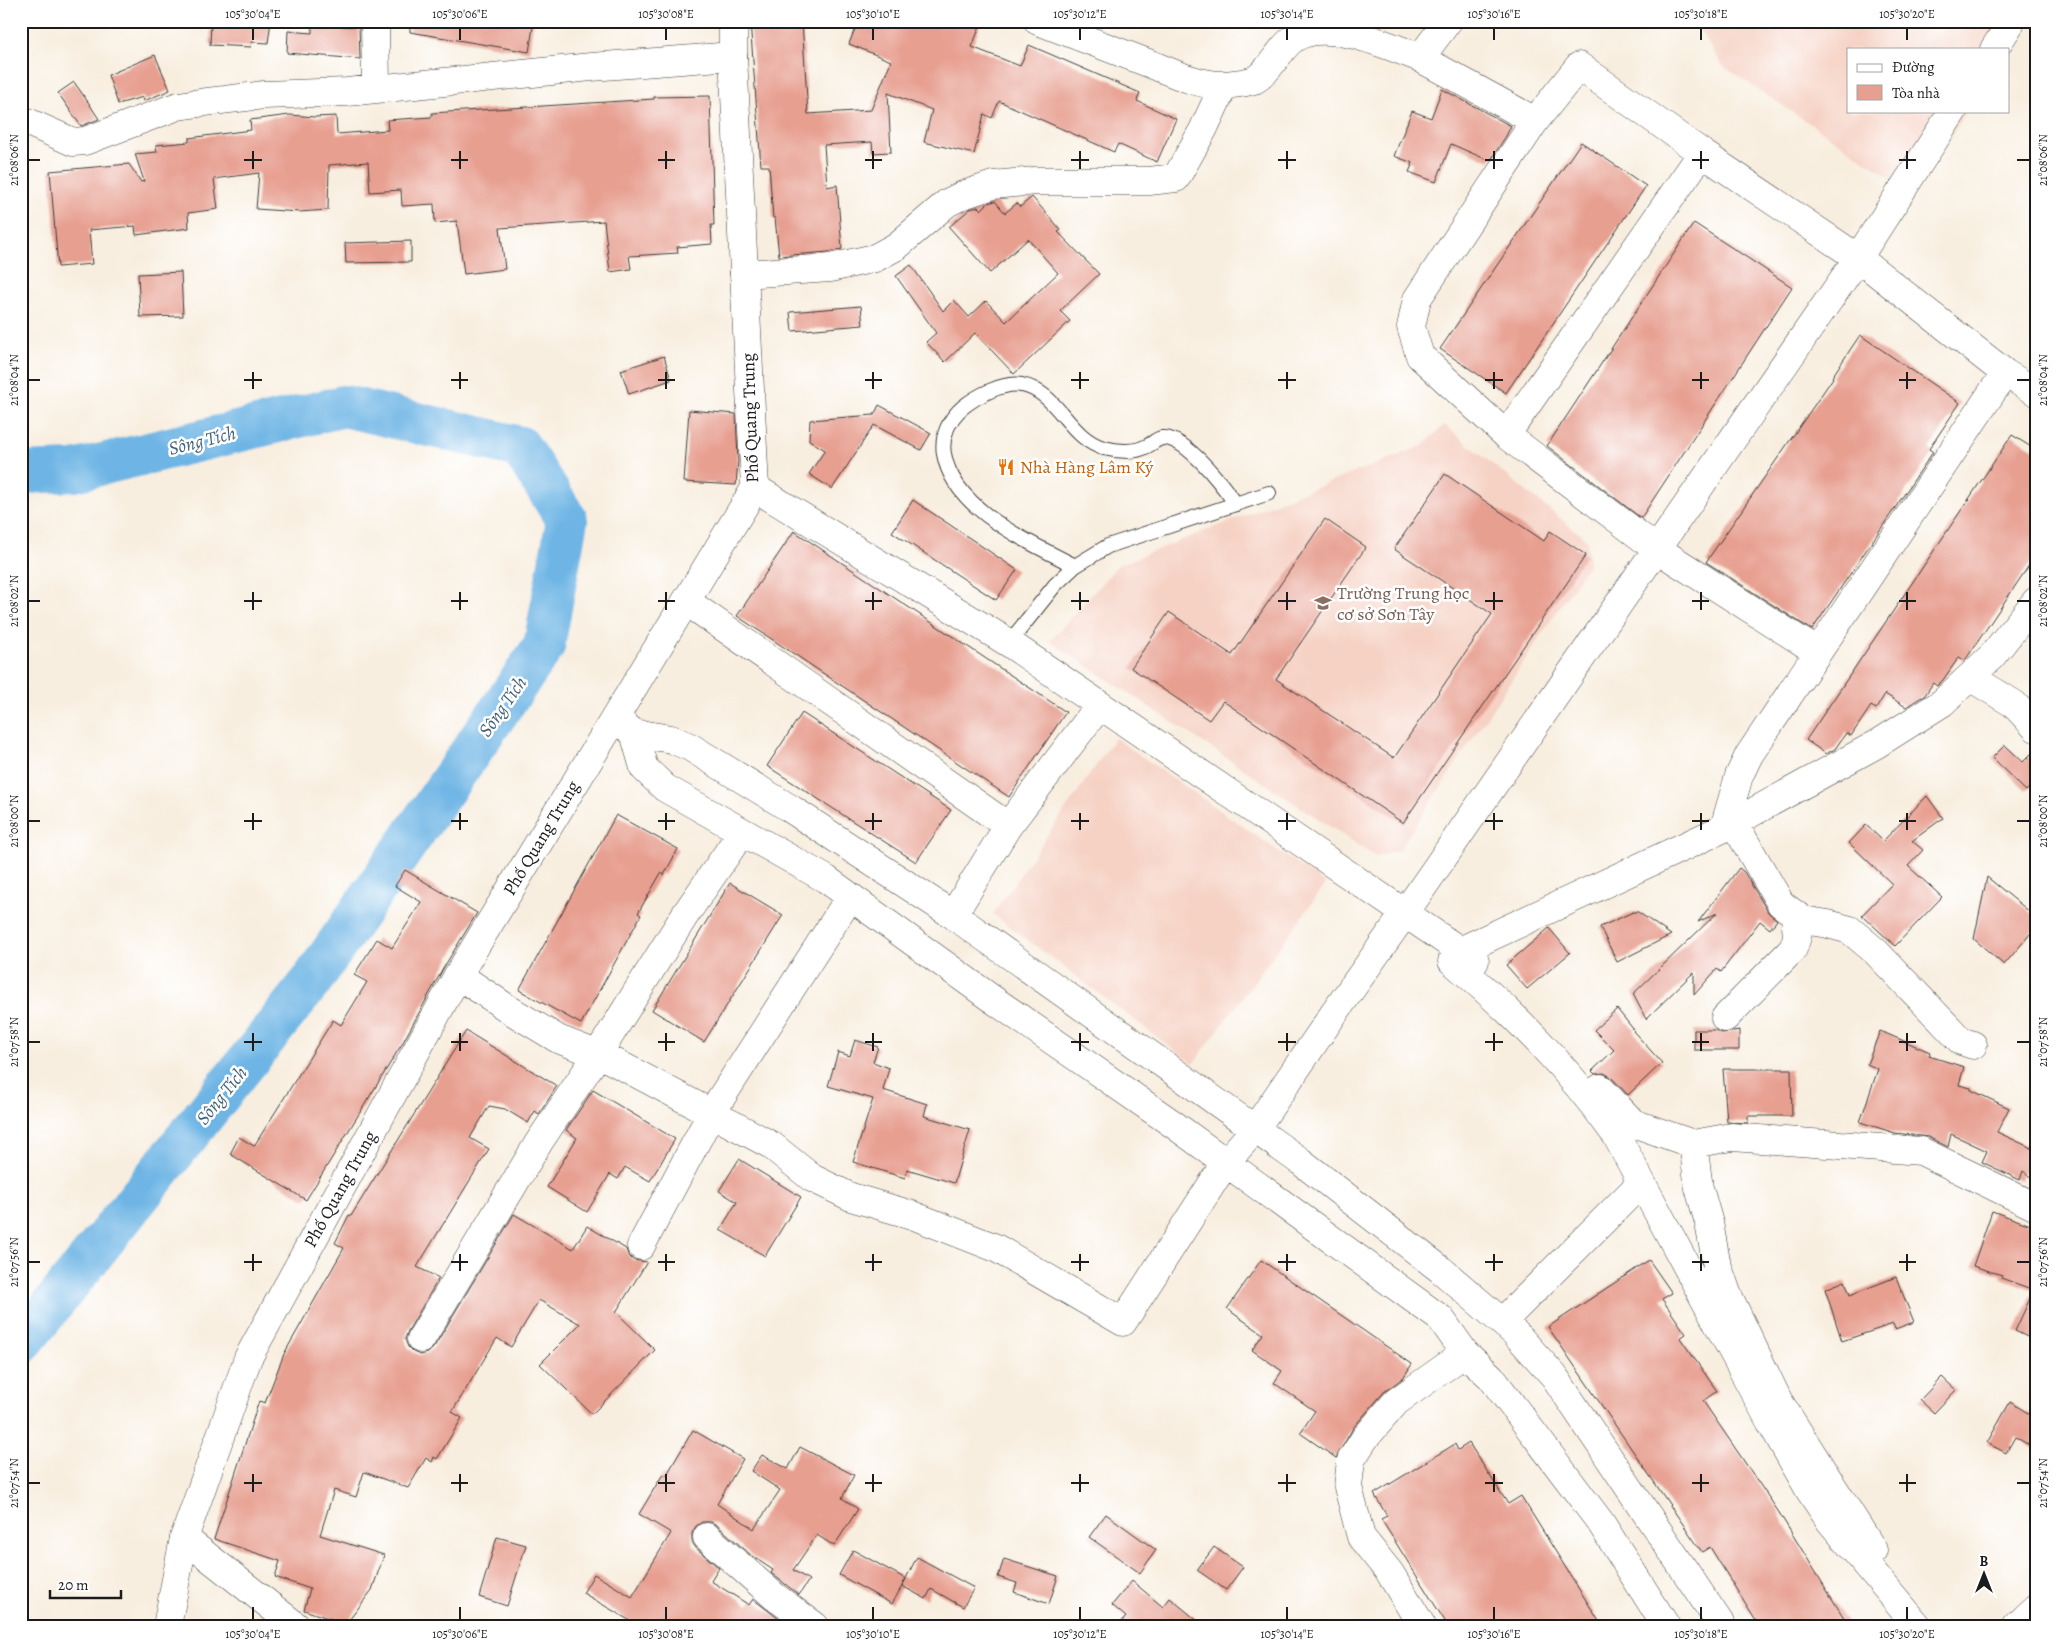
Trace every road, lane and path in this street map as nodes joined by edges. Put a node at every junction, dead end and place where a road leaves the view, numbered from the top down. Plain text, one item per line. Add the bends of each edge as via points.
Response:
1 (375, 21) edge
2 (733, 21) edge
3 (1038, 21) edge
4 (1448, 21) edge
5 (2010, 24) dead end
6 (1995, 48) edge
7 (733, 56) junction
8 (1420, 58) junction
9 (1224, 85) junction
10 (376, 89) junction
11 (1952, 112) edge
12 (1535, 121) junction
13 (21, 122) edge
14 (1702, 153) junction
15 (1858, 258) junction
16 (744, 274) junction
17 (2005, 373) junction
18 (2036, 392) edge
19 (1506, 435) junction
20 (755, 488) junction
21 (1269, 493) dead end
22 (1236, 504) junction
23 (1658, 549) junction
24 (1075, 566) junction
25 (686, 601) junction
26 (2036, 601) edge
27 (1008, 642) junction
28 (1818, 652) junction
29 (1970, 677) junction
30 (1100, 705) junction
31 (624, 726) junction
32 (2036, 728) edge
33 (1729, 825) junction
34 (1008, 826) junction
35 (742, 832) junction
36 (850, 897) junction
37 (1405, 913) junction
38 (1795, 914) junction
39 (953, 915) junction
40 (1460, 951) junction
41 (458, 975) junction
42 (1725, 1018) dead end
43 (1973, 1045) dead end
44 (598, 1054) junction
45 (712, 1112) junction
46 (1255, 1130) junction
47 (1693, 1144) junction
48 (1226, 1162) junction
49 (1641, 1183) junction
50 (2036, 1207) edge
51 (641, 1246) dead end
52 (1502, 1322) junction
53 (421, 1339) dead end
54 (1465, 1353) junction
55 (707, 1537) dead end
56 (184, 1538) junction
57 (2036, 1608) edge
58 (167, 1626) edge
59 (296, 1626) edge
60 (815, 1626) edge
61 (1422, 1626) edge
62 (1666, 1626) edge
63 (1722, 1626) edge
64 (1918, 1626) edge
65 (1928, 1626) edge
66 (2017, 1626) edge

1 - 10 street
2 - 7 street, Phố Quang Trung
3 - 9 street via 1177,74
4 - 8 street
5 - 6 street
7 - 10 street
7 - 16 street, Phố Quang Trung
8 - 9 street via 1376,41 1322,31 1302,34 1291,40 1253,80
8 - 12 street
9 - 16 street via 1176,178 992,185 947,203 897,246 875,258 830,268
10 - 13 street via 264,95 178,106 85,141 73,142
11 - 15 street
12 - 14 street via 1579,66
12 - 19 street via 1417,299 1411,327 1420,356
14 - 15 street
14 - 19 street
15 - 17 street
15 - 23 street
16 - 20 street, Phố Quang Trung
17 - 18 street
17 - 28 street
19 - 23 street
20 - 25 street, Phố Quang Trung
20 - 27 street
21 - 22 lane
22 - 24 lane via 1108,546
22 - 24 lane via 1212,473 1173,439 1160,438 1144,448 1129,450 1104,448 1089,442 1042,393 1021,385 1002,387 974,398 946,428 945,460 954,483 997,524
23 - 28 street
23 - 37 street
24 - 27 lane
25 - 31 street, Phố Quang Trung
25 - 34 street
26 - 29 street via 1992,656
27 - 30 street
28 - 33 street via 1749,755 1739,776
29 - 32 street via 2014,704
29 - 33 street via 1942,703 1885,739
30 - 34 street
30 - 37 street
31 - 35 street via 644,768 665,788
31 - 39 street via 690,747 792,809
31 - 41 street, Phố Quang Trung
33 - 38 street via 1781,904
33 - 40 street
34 - 39 street
35 - 36 street
35 - 44 street via 685,915
36 - 45 street
36 - 48 street
37 - 40 street
37 - 46 street
38 - 42 street via 1797,937 1793,949
38 - 43 street via 1803,920 1850,930 1876,952 1961,1041
39 - 46 street
40 - 47 street via 1480,964 1633,1123
40 - 49 street via 1452,961 1496,998 1546,1048 1616,1135
41 - 44 street via 558,1039
41 - 56 street, Phố Quang Trung via 248,1358
44 - 45 street
44 - 53 street via 539,1142
45 - 48 street via 771,1145 812,1178 851,1196 912,1215 996,1248 1123,1322
45 - 51 street
46 - 48 street
46 - 52 street via 1440,1269
47 - 50 street via 1732,1137 1921,1151
47 - 65 street via 1699,1188 1716,1261 1727,1293 1774,1391 1866,1540
48 - 54 street via 1441,1319
49 - 52 street
49 - 64 street via 1810,1491 1830,1521
52 - 63 street via 1554,1376
54 - 61 street via 1396,1402 1351,1460 1348,1487 1361,1537 1390,1573
54 - 62 street via 1491,1377 1601,1523
55 - 60 street via 774,1596
56 - 58 street, Phố Quang Trung
56 - 59 street
57 - 66 street

